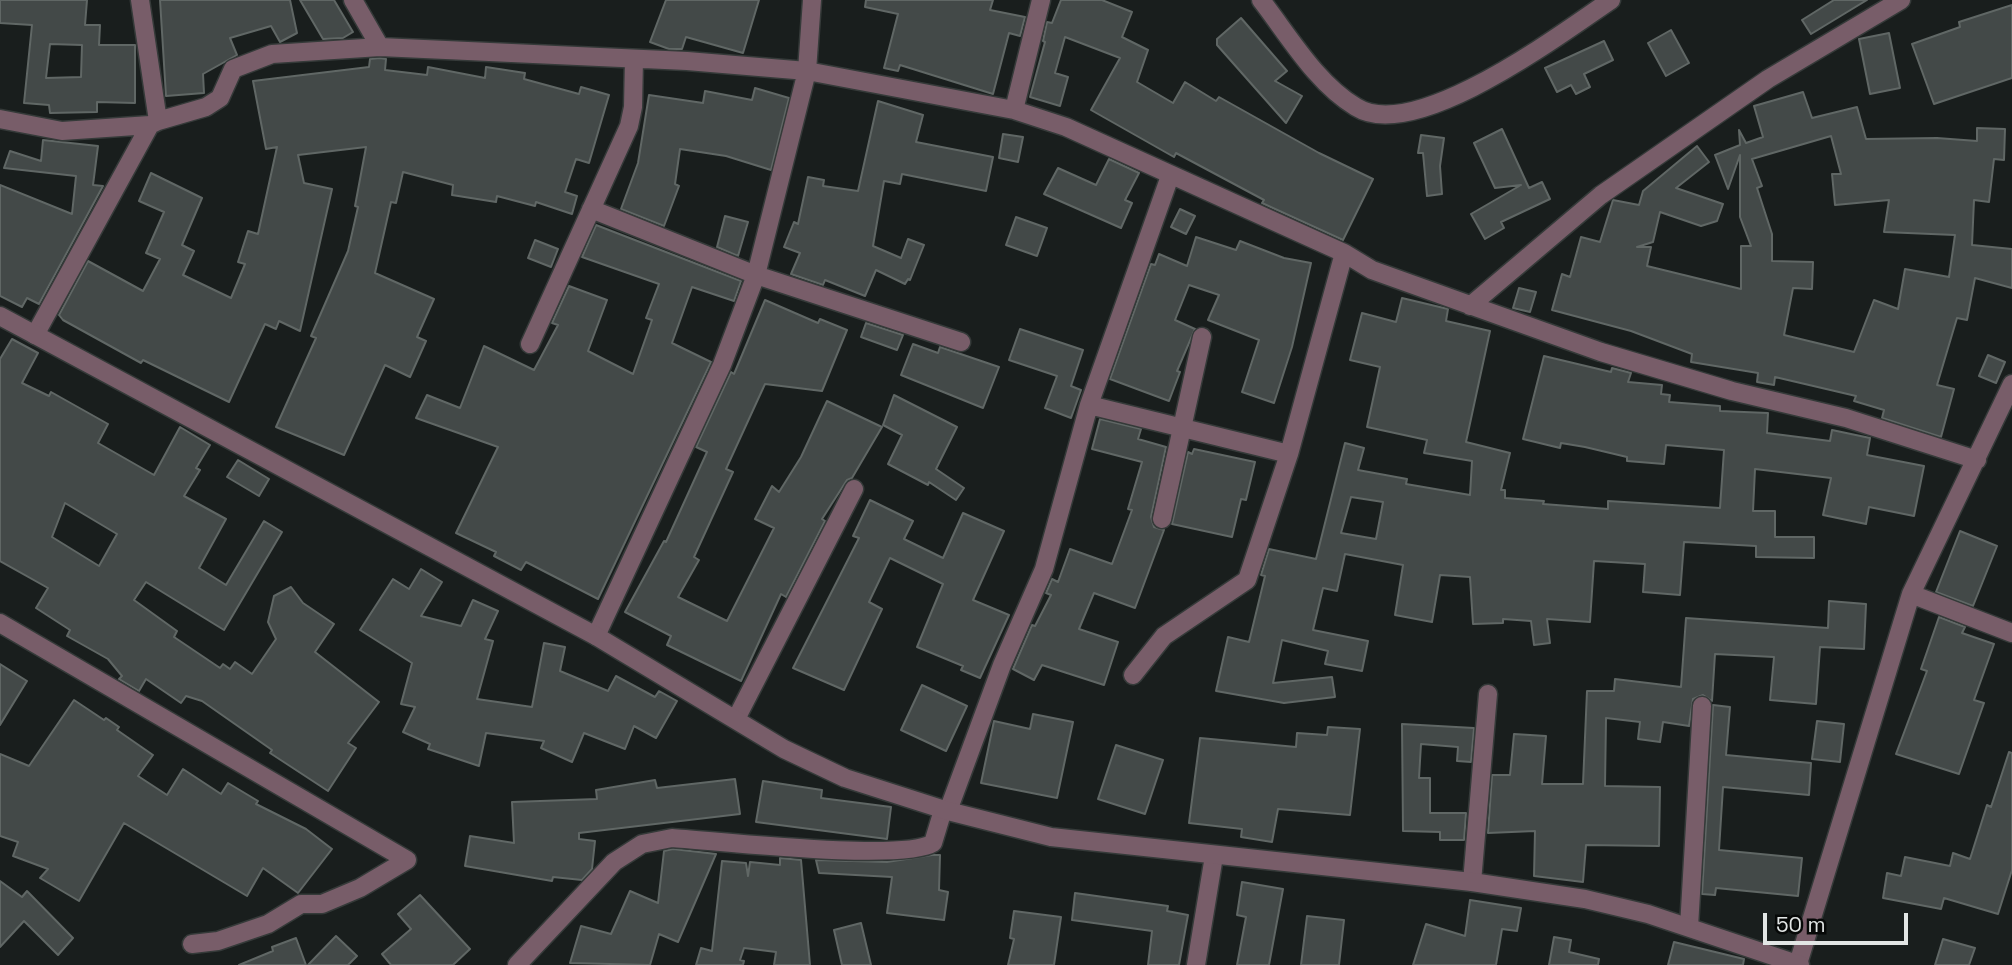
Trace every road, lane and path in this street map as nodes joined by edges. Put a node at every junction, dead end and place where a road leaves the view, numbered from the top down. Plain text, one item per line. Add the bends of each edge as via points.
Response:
1 (140, 0) edge
2 (353, 0) edge
3 (812, 0) edge
4 (1041, 0) edge
5 (1261, 0) edge
6 (1611, 0) edge
7 (1901, 0) edge
8 (380, 47) junction
9 (634, 59) junction
10 (807, 71) junction
11 (1014, 110) junction
12 (0, 119) edge
13 (154, 123) junction
14 (1170, 176) junction
15 (591, 209) junction
16 (1344, 253) junction
17 (756, 275) junction
18 (1470, 306) junction
19 (0, 316) edge
20 (35, 335) junction
21 (1202, 338) dead end
22 (961, 342) dead end
23 (530, 344) dead end
24 (2012, 384) edge
25 (1089, 405) junction
26 (2006, 410) edge
27 (1182, 427) junction
28 (1289, 454) junction
29 (1977, 460) junction
30 (854, 489) dead end
31 (1162, 519) dead end
32 (1911, 594) junction
33 (0, 623) edge
34 (2012, 633) edge
35 (596, 636) junction
36 (1133, 675) dead end
37 (1488, 694) dead end
38 (1702, 706) dead end
39 (736, 719) junction
40 (945, 811) junction
41 (1214, 856) junction
42 (1472, 882) junction
43 (1689, 926) junction
44 (192, 944) dead end
45 (517, 965) edge
46 (1196, 965) edge
47 (1799, 965) edge

1 - 13 street
2 - 8 street
3 - 10 street
4 - 11 street
5 - 6 street via 1322,79 1357,109 1386,113 1436,105 1482,84
7 - 18 street via 1768,79 1601,195
8 - 9 street
8 - 13 street via 272,54 246,61 233,69 220,99
9 - 10 street
9 - 15 street via 631,117
10 - 11 street
10 - 17 street
11 - 14 street via 1066,127
12 - 13 street via 62,131
13 - 20 street
14 - 16 street
14 - 25 street
15 - 17 street
15 - 23 street
16 - 18 street via 1372,270
16 - 28 street
17 - 22 street
17 - 35 street via 722,365
18 - 29 street via 1601,352 1732,391 1846,418
19 - 20 street
20 - 35 street
21 - 27 street
24 - 26 street
25 - 27 street
25 - 40 street via 1044,569
26 - 29 street
27 - 28 street
27 - 31 street
28 - 36 street via 1247,580 1164,636
29 - 32 street
30 - 39 street
32 - 34 street
32 - 47 street
33 - 44 street via 407,860 322,904 301,904 255,928
35 - 39 street
37 - 42 street
38 - 43 street
39 - 40 street via 784,749 845,778
40 - 41 street via 1051,837
40 - 45 street via 933,843 924,849 862,851 672,838 642,844 614,862
41 - 42 street
41 - 46 street
42 - 43 street via 1585,899
43 - 47 street

